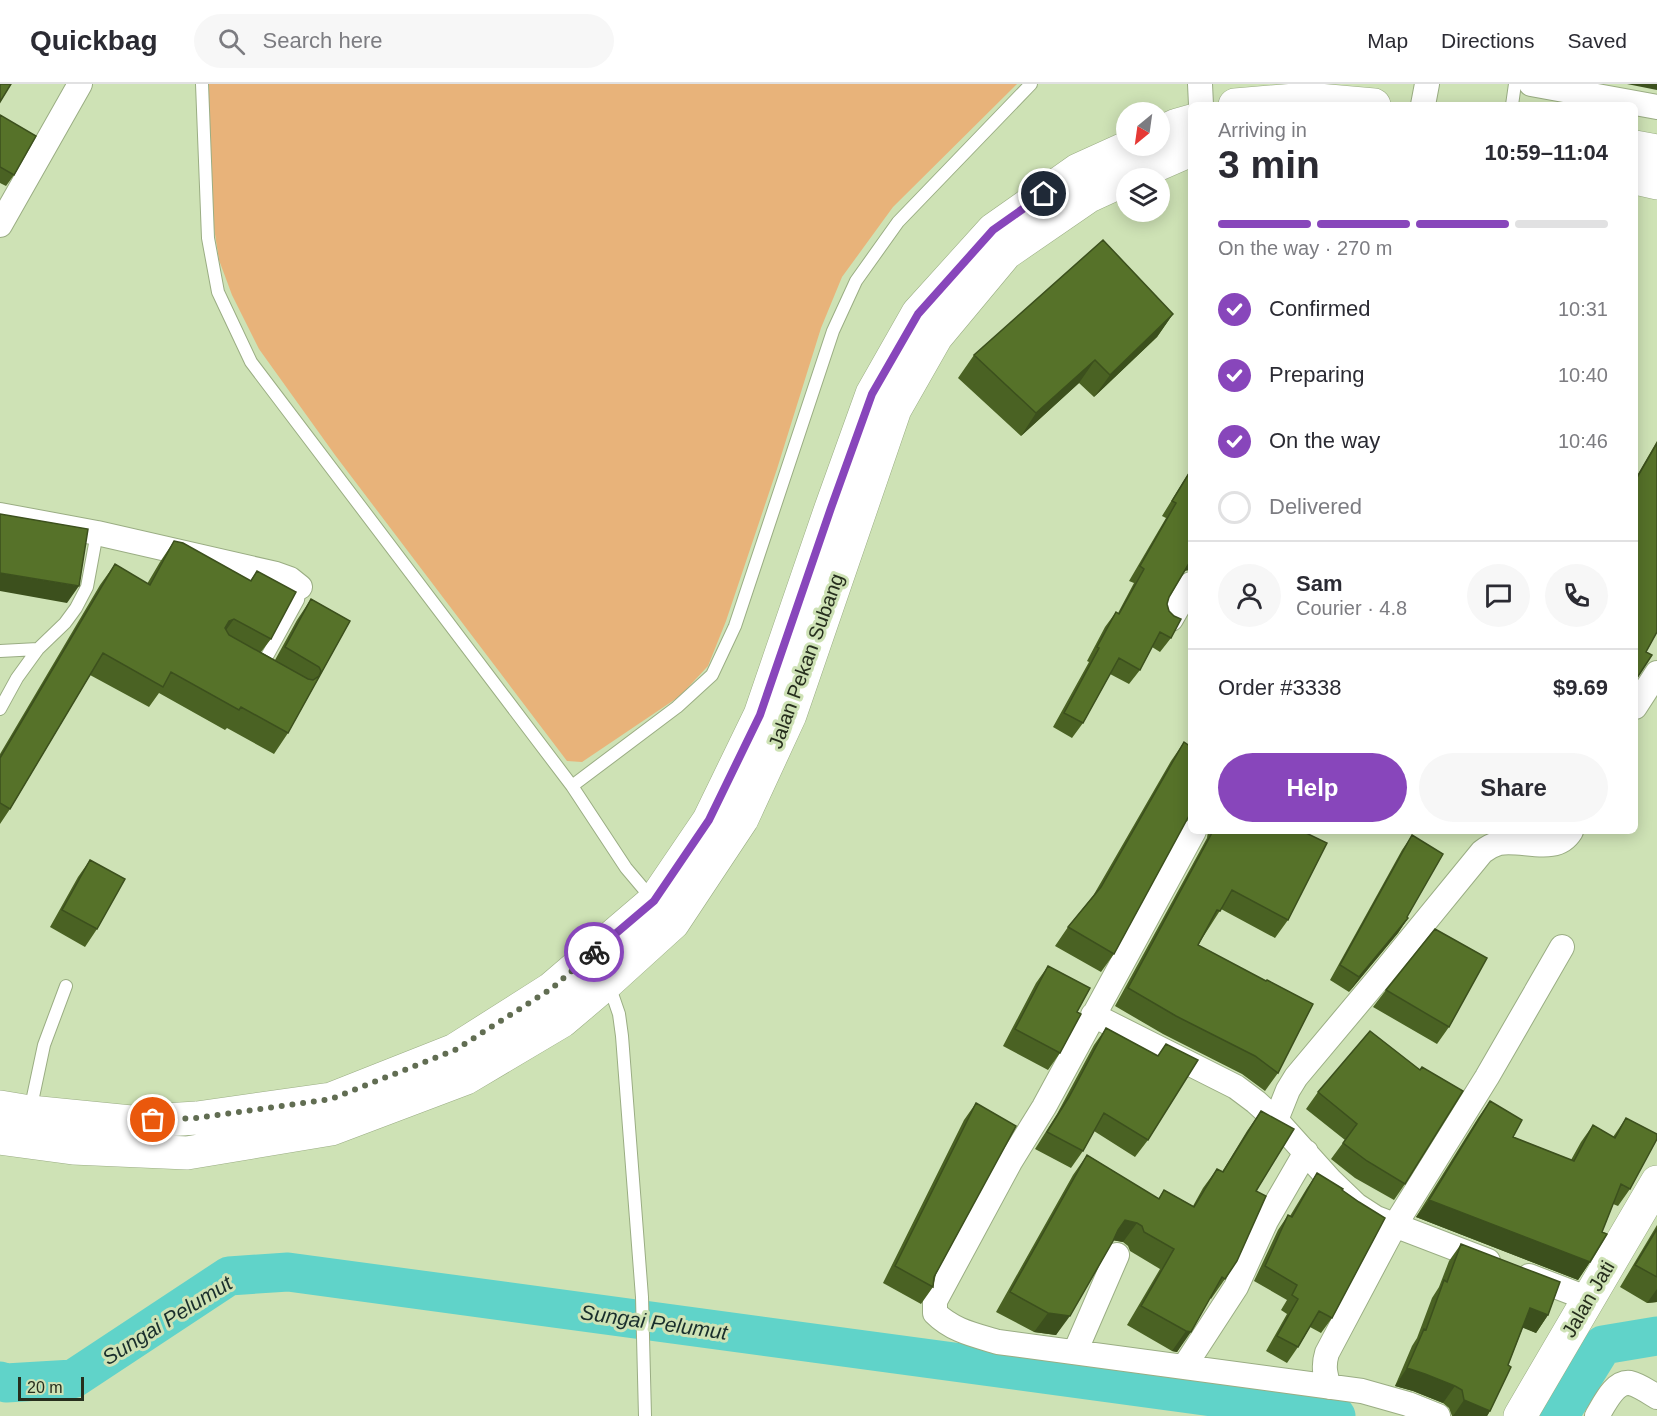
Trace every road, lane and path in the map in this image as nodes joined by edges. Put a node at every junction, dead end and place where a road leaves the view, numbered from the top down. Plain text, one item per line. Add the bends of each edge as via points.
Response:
1 (80, 84) edge
2 (202, 84) edge
3 (1031, 84) edge
4 (1200, 84) edge
5 (1427, 84) edge
6 (1515, 84) edge
7 (1532, 84) edge
8 (1569, 87) edge
9 (1239, 101) edge
10 (1201, 102) edge
11 (1340, 102) edge
12 (1424, 102) edge
13 (1512, 102) edge
14 (1607, 102) edge
15 (1638, 106) edge
16 (1657, 108) edge
17 (1188, 122) edge
18 (1170, 128) edge
19 (1638, 148) edge
20 (1188, 151) edge
21 (1657, 151) edge
22 (1116, 153) edge
23 (1151, 168) edge
24 (1638, 179) edge
25 (1657, 183) edge
26 (1116, 184) edge
27 (0, 225) edge
28 (0, 515) edge
29 (97, 533) junction
30 (300, 587) joint
31 (1188, 590) edge
32 (1172, 619) edge
33 (38, 649) junction
34 (0, 651) edge
35 (260, 670) edge
36 (1657, 673) edge
37 (1638, 702) edge
38 (0, 709) edge
39 (572, 786) junction
40 (1192, 834) edge
41 (1571, 834) edge
42 (654, 901) junction
43 (1562, 947) dead end
44 (608, 982) junction
45 (66, 986) dead end
46 (1093, 1015) junction
47 (15, 1109) edge
48 (1276, 1120) junction
49 (0, 1138) edge
50 (1306, 1152) junction
51 (1657, 1182) edge
52 (1395, 1225) junction
53 (1117, 1255) edge
54 (1588, 1299) junction
55 (1075, 1352) junction
56 (1184, 1367) junction
57 (1329, 1387) junction
58 (1657, 1396) edge
59 (645, 1416) edge
60 (1438, 1416) edge
61 (1520, 1416) edge
62 (1597, 1416) edge

1 - 27 street
2 - 39 lane via 208,238 218,292 251,362
3 - 39 lane via 898,222 856,281 833,331 735,626 712,675 677,707
4 - 10 street
5 - 12 street
6 - 13 lane
7 - 8 street
8 - 14 street
9 - 11 main road
15 - 16 street
17 - 18 main road
19 - 21 main road
20 - 23 main road, Jalan Pekan Subang
22 - 42 main road, Jalan Pekan Subang via 1078,170 993,230 918,314 872,394 760,715 709,820
24 - 25 main road
26 - 44 main road, Jalan Pekan Subang via 1089,196 1006,253 936,337 895,409 790,715 742,819 673,923
28 - 29 street
29 - 30 street via 276,574
29 - 33 lane via 82,597 65,623
30 - 35 lane via 298,600
31 - 32 street
33 - 34 lane
33 - 38 lane
36 - 37 street
39 - 42 lane via 626,868
40 - 46 street
41 - 48 street via 1551,845 1501,843 1482,852 1296,1077
42 - 47 main road, Jalan Pekan Subang via 551,989 455,1050 331,1099 197,1118 131,1122
43 - 52 street
44 - 49 main road, Jalan Pekan Subang via 562,1021 466,1078 331,1129 187,1153 73,1148
44 - 59 lane via 622,1036 642,1297
45 - 47 lane
46 - 48 street via 1236,1087
46 - 55 street via 934,1308 944,1322 962,1331 998,1342
48 - 50 street
50 - 52 street via 1356,1205
50 - 56 street via 1266,1221 1236,1287
51 - 54 main road, Jalan Jati
52 - 54 street
52 - 57 street via 1327,1353 1324,1365
53 - 55 street
54 - 61 main road, Jalan Jati
55 - 56 street
56 - 57 street
57 - 60 street via 1362,1391
58 - 62 street via 1624,1383 1611,1394

